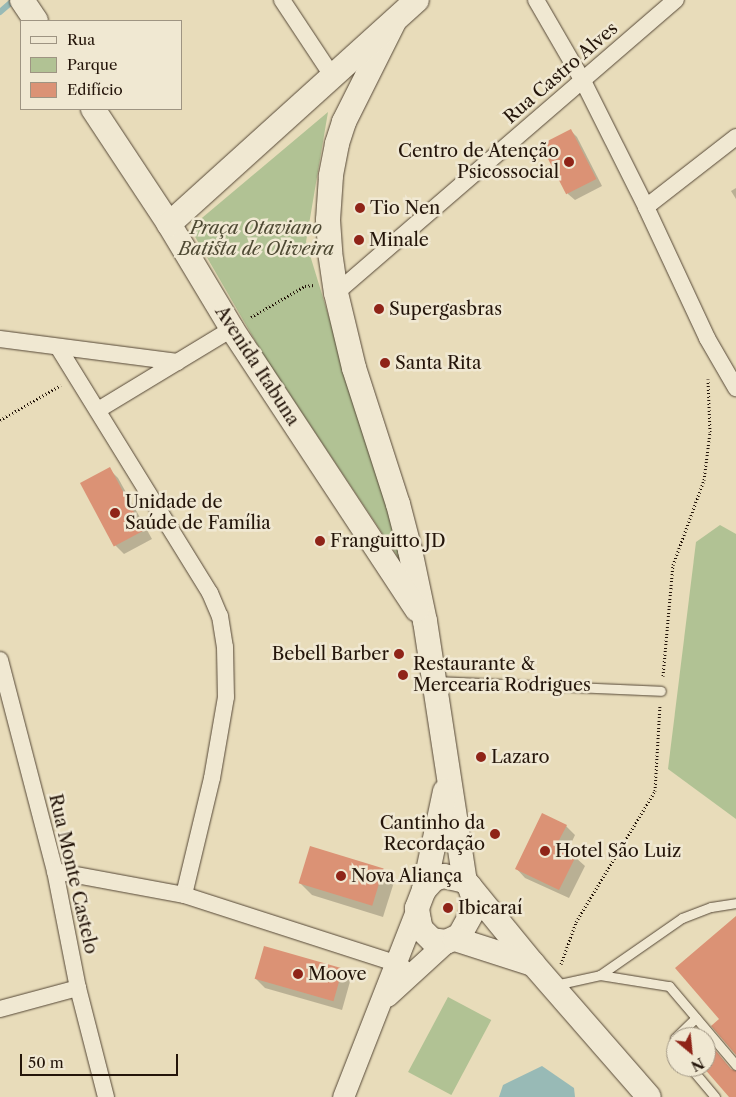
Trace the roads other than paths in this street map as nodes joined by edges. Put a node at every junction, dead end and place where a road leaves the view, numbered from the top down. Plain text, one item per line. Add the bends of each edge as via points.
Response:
1 (282, 0) edge
2 (417, 0) edge
3 (536, 0) edge
4 (676, 0) edge
5 (394, 22) junction
6 (334, 77) junction
7 (583, 81) junction
8 (94, 110) edge
9 (736, 137) edge
10 (646, 207) junction
11 (169, 224) junction
12 (335, 288) junction
13 (232, 328) junction
14 (0, 339) edge
15 (58, 347) junction
16 (178, 362) junction
17 (736, 388) edge
18 (98, 410) junction
19 (425, 621) junction
20 (0, 660) edge
21 (434, 681) junction
22 (661, 691) road end
23 (448, 777) junction
24 (55, 871) junction
25 (467, 884) junction
26 (184, 895) junction
27 (421, 899) junction
28 (736, 903) edge
29 (450, 940) junction
30 (533, 964) junction
31 (403, 968) junction
32 (600, 975) junction
33 (552, 986) junction
34 (78, 988) junction
35 (0, 1009) edge
36 (696, 1018) junction
37 (687, 1027) edge
38 (736, 1065) edge
39 (698, 1077) edge
40 (106, 1097) edge
41 (343, 1097) edge
42 (649, 1097) edge
43 (714, 1097) edge

1 - 6 street
2 - 5 main road
3 - 7 street
4 - 7 street, Rua Castro Alves
5 - 6 main road
5 - 12 main road via 336,144 328,220
6 - 11 main road
7 - 10 street
7 - 12 street, Rua Castro Alves
8 - 11 main road, Avenida Itabuna
9 - 10 street
10 - 17 street via 707,338
11 - 13 main road, Avenida Itabuna
12 - 19 main road via 354,368 398,504
13 - 16 street
13 - 19 main road, Avenida Itabuna
14 - 15 street
15 - 16 street
15 - 18 street
16 - 18 street
18 - 26 street via 210,594 220,616 225,647 226,697 212,778
19 - 21 main road
20 - 24 street, Rua Monte Castelo
21 - 22 lane
21 - 23 main road
23 - 25 main road
23 - 27 main road
24 - 26 street
24 - 34 street, Rua Monte Castelo
25 - 27 main road via 444,876 434,878
25 - 29 main road via 473,897 472,913 464,930
25 - 30 main road
26 - 31 street
27 - 29 main road via 418,921 426,936 438,942
27 - 31 street
28 - 32 lane via 711,907 682,918
29 - 30 main road
29 - 31 street
30 - 33 main road
31 - 41 street via 381,1002
32 - 33 lane
32 - 36 lane via 669,986
33 - 42 main road
34 - 35 street
34 - 40 street, Rua Monte Castelo
36 - 37 lane
36 - 38 lane
39 - 43 lane

